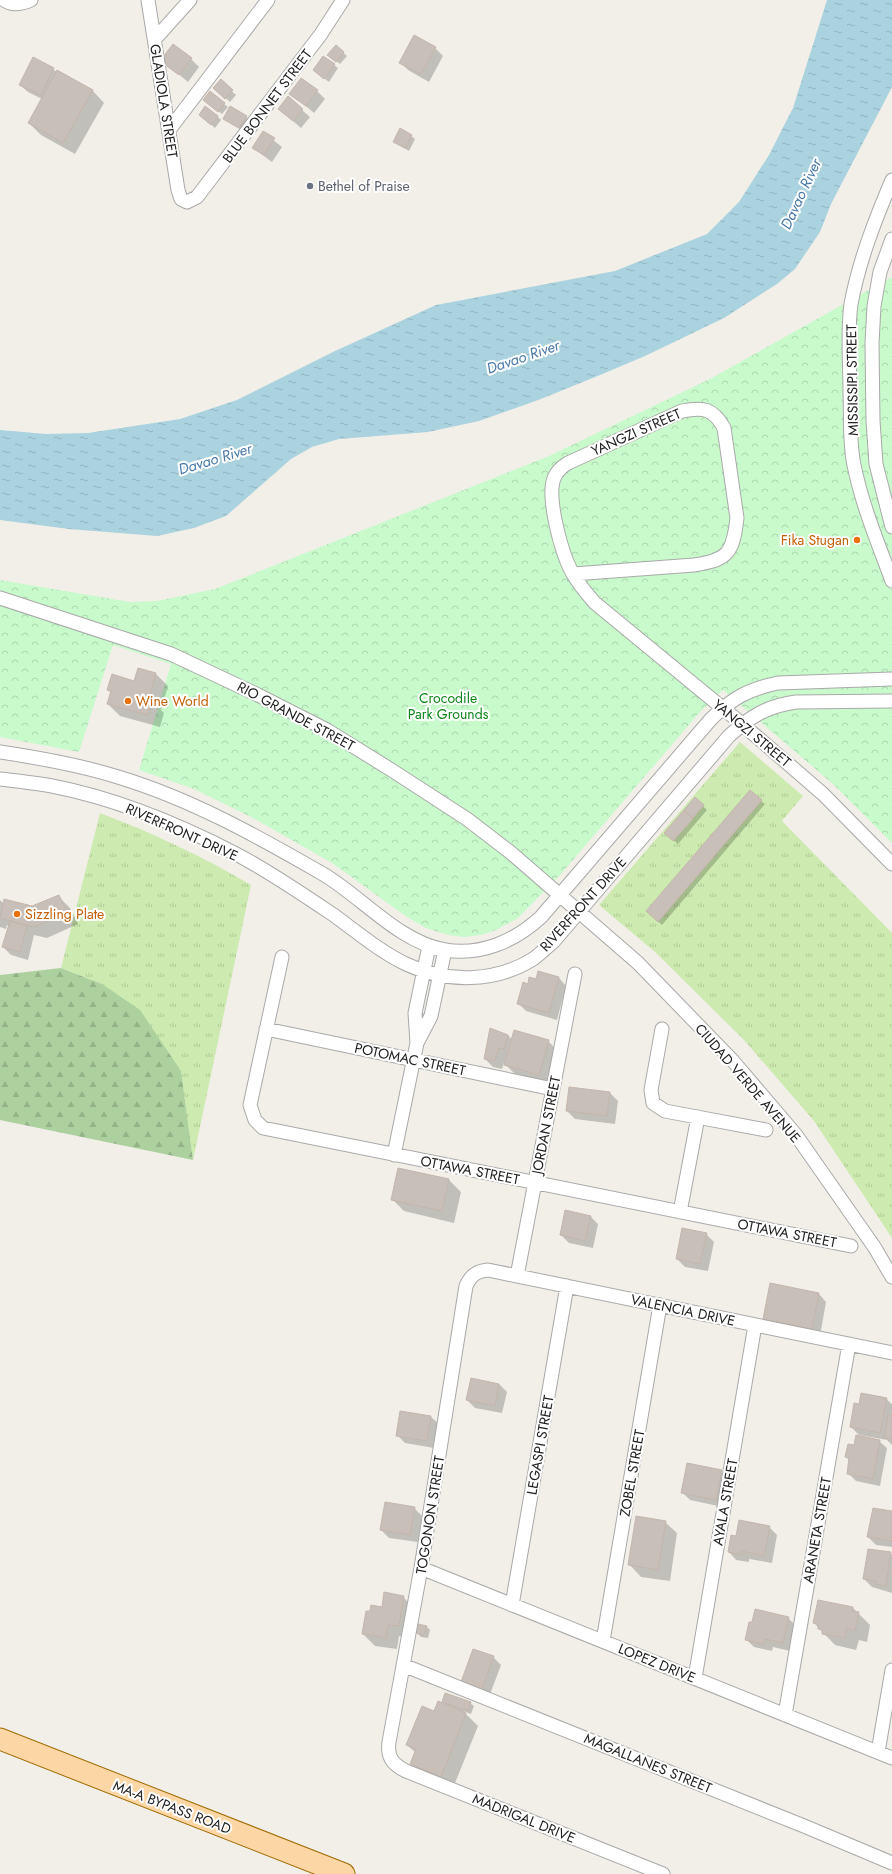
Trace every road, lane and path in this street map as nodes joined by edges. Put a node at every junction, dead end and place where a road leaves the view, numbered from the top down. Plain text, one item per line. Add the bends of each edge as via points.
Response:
1 (4, 0) edge
2 (30, 0) edge
3 (148, 0) edge
4 (190, 0) edge
5 (268, 0) edge
6 (343, 0) edge
7 (155, 40) junction
8 (169, 130) junction
9 (892, 180) edge
10 (183, 201) joint
11 (892, 240) edge
12 (892, 527) edge
13 (573, 574) junction
14 (892, 581) edge
15 (0, 598) edge
16 (892, 679) edge
17 (892, 701) edge
18 (722, 707) junction
19 (742, 724) junction
20 (0, 752) edge
21 (0, 779) edge
22 (892, 864) edge
23 (560, 894) junction
24 (580, 910) junction
25 (429, 946) junction
26 (445, 950) junction
27 (282, 958) dead end
28 (424, 971) junction
29 (575, 974) dead end
30 (440, 975) junction
31 (266, 1029) junction
32 (662, 1029) dead end
33 (417, 1043) junction
34 (414, 1060) junction
35 (553, 1089) junction
36 (698, 1117) junction
37 (766, 1130) dead end
38 (394, 1155) junction
39 (535, 1183) junction
40 (680, 1212) junction
41 (851, 1246) dead end
42 (474, 1274) joint
43 (517, 1276) junction
44 (892, 1277) edge
45 (567, 1286) junction
46 (660, 1305) junction
47 (755, 1325) junction
48 (850, 1344) junction
49 (892, 1353) edge
50 (421, 1568) junction
51 (512, 1605) junction
52 (603, 1641) junction
53 (403, 1665) junction
54 (892, 1670) edge
55 (695, 1678) junction
56 (786, 1715) junction
57 (0, 1739) edge
58 (878, 1752) junction
59 (389, 1757) joint
60 (892, 1758) edge
61 (892, 1863) edge
62 (344, 1874) edge
63 (663, 1874) edge

1 - 2 street via 12,4
3 - 7 street, GLADIOLA STREET
4 - 7 street
5 - 8 street
6 - 10 street, BLUE BONNET STREET via 321,34 197,197
7 - 8 street, GLADIOLA STREET
8 - 10 street, GLADIOLA STREET via 178,190
9 - 14 street, MISSISSIPI STREET via 860,264 851,306 850,341 854,464 873,531
11 - 12 street, MISSISSIPI STREET via 880,272 874,306 872,343 876,464
13 - 13 street, YANGZI STREET via 560,544 555,522 552,485 559,469 682,410 695,408 718,417 724,428 737,518 736,531 723,558 694,565
13 - 18 street, YANGZI STREET via 595,603
15 - 23 street, RIO GRANDE STREET via 171,654 327,730 467,819
16 - 18 street, RIVERFRONT DRIVE via 778,683 749,691
17 - 19 street, RIVERFRONT DRIVE via 796,702 783,704 755,715
18 - 19 street, YANGZI STREET
18 - 23 street, RIVERFRONT DRIVE
19 - 22 street, YANGZI STREET via 824,794
19 - 24 street, RIVERFRONT DRIVE
20 - 25 street, RIVERFRONT DRIVE via 54,761 118,777 188,803 246,830 325,875 399,929
21 - 28 street, RIVERFRONT DRIVE via 53,786 111,802 179,828 237,855 316,903 389,954
23 - 24 street, RIO GRANDE STREET
23 - 26 street, RIVERFRONT DRIVE via 527,930 502,944 484,949
24 - 30 street, RIVERFRONT DRIVE via 554,941 533,959 508,972 484,977 459,978
24 - 44 street, CIUDAD VERDE AVENUE via 667,992 762,1095 796,1135 875,1248
25 - 26 street, RIVERFRONT DRIVE
25 - 28 street
26 - 30 street
27 - 31 street, OTTAWA STREET
28 - 30 street, RIVERFRONT DRIVE
28 - 33 street via 415,1013
29 - 35 street, JORDAN STREET
30 - 33 street via 432,1016
31 - 34 street, POTOMAC STREET
31 - 38 street, OTTAWA STREET via 250,1105 252,1115 258,1124 269,1130
32 - 36 street via 651,1090 653,1103 665,1111
33 - 34 street
34 - 35 street, POTOMAC STREET
34 - 38 street
35 - 39 street, JORDAN STREET
36 - 37 street
36 - 40 street
38 - 39 street, OTTAWA STREET
39 - 40 street, OTTAWA STREET
39 - 43 street, JORDAN STREET
40 - 41 street, OTTAWA STREET
42 - 43 street, VALENCIA DRIVE via 488,1270
42 - 50 street, TOGONON STREET via 466,1286
43 - 45 street, VALENCIA DRIVE
45 - 46 street, VALENCIA DRIVE
45 - 51 street, LEGASPI STREET
46 - 47 street, VALENCIA DRIVE
46 - 52 street, ZOBEL STREET
47 - 48 street, VALENCIA DRIVE
47 - 55 street, AYALA STREET
48 - 49 street, VALENCIA DRIVE
48 - 56 street, ARANETA STREET
50 - 51 street, LOPEZ DRIVE
50 - 53 street, TOGONON STREET
51 - 52 street, LOPEZ DRIVE
52 - 55 street, LOPEZ DRIVE
53 - 59 street, TOGONON STREET via 389,1742
53 - 61 street, MAGALLANES STREET
54 - 58 street
55 - 56 street, LOPEZ DRIVE
56 - 58 street, LOPEZ DRIVE
57 - 62 main road, MA-A BYPASS ROAD
58 - 60 street, LOPEZ DRIVE
59 - 63 street, MADRIGAL DRIVE via 396,1766 406,1771

